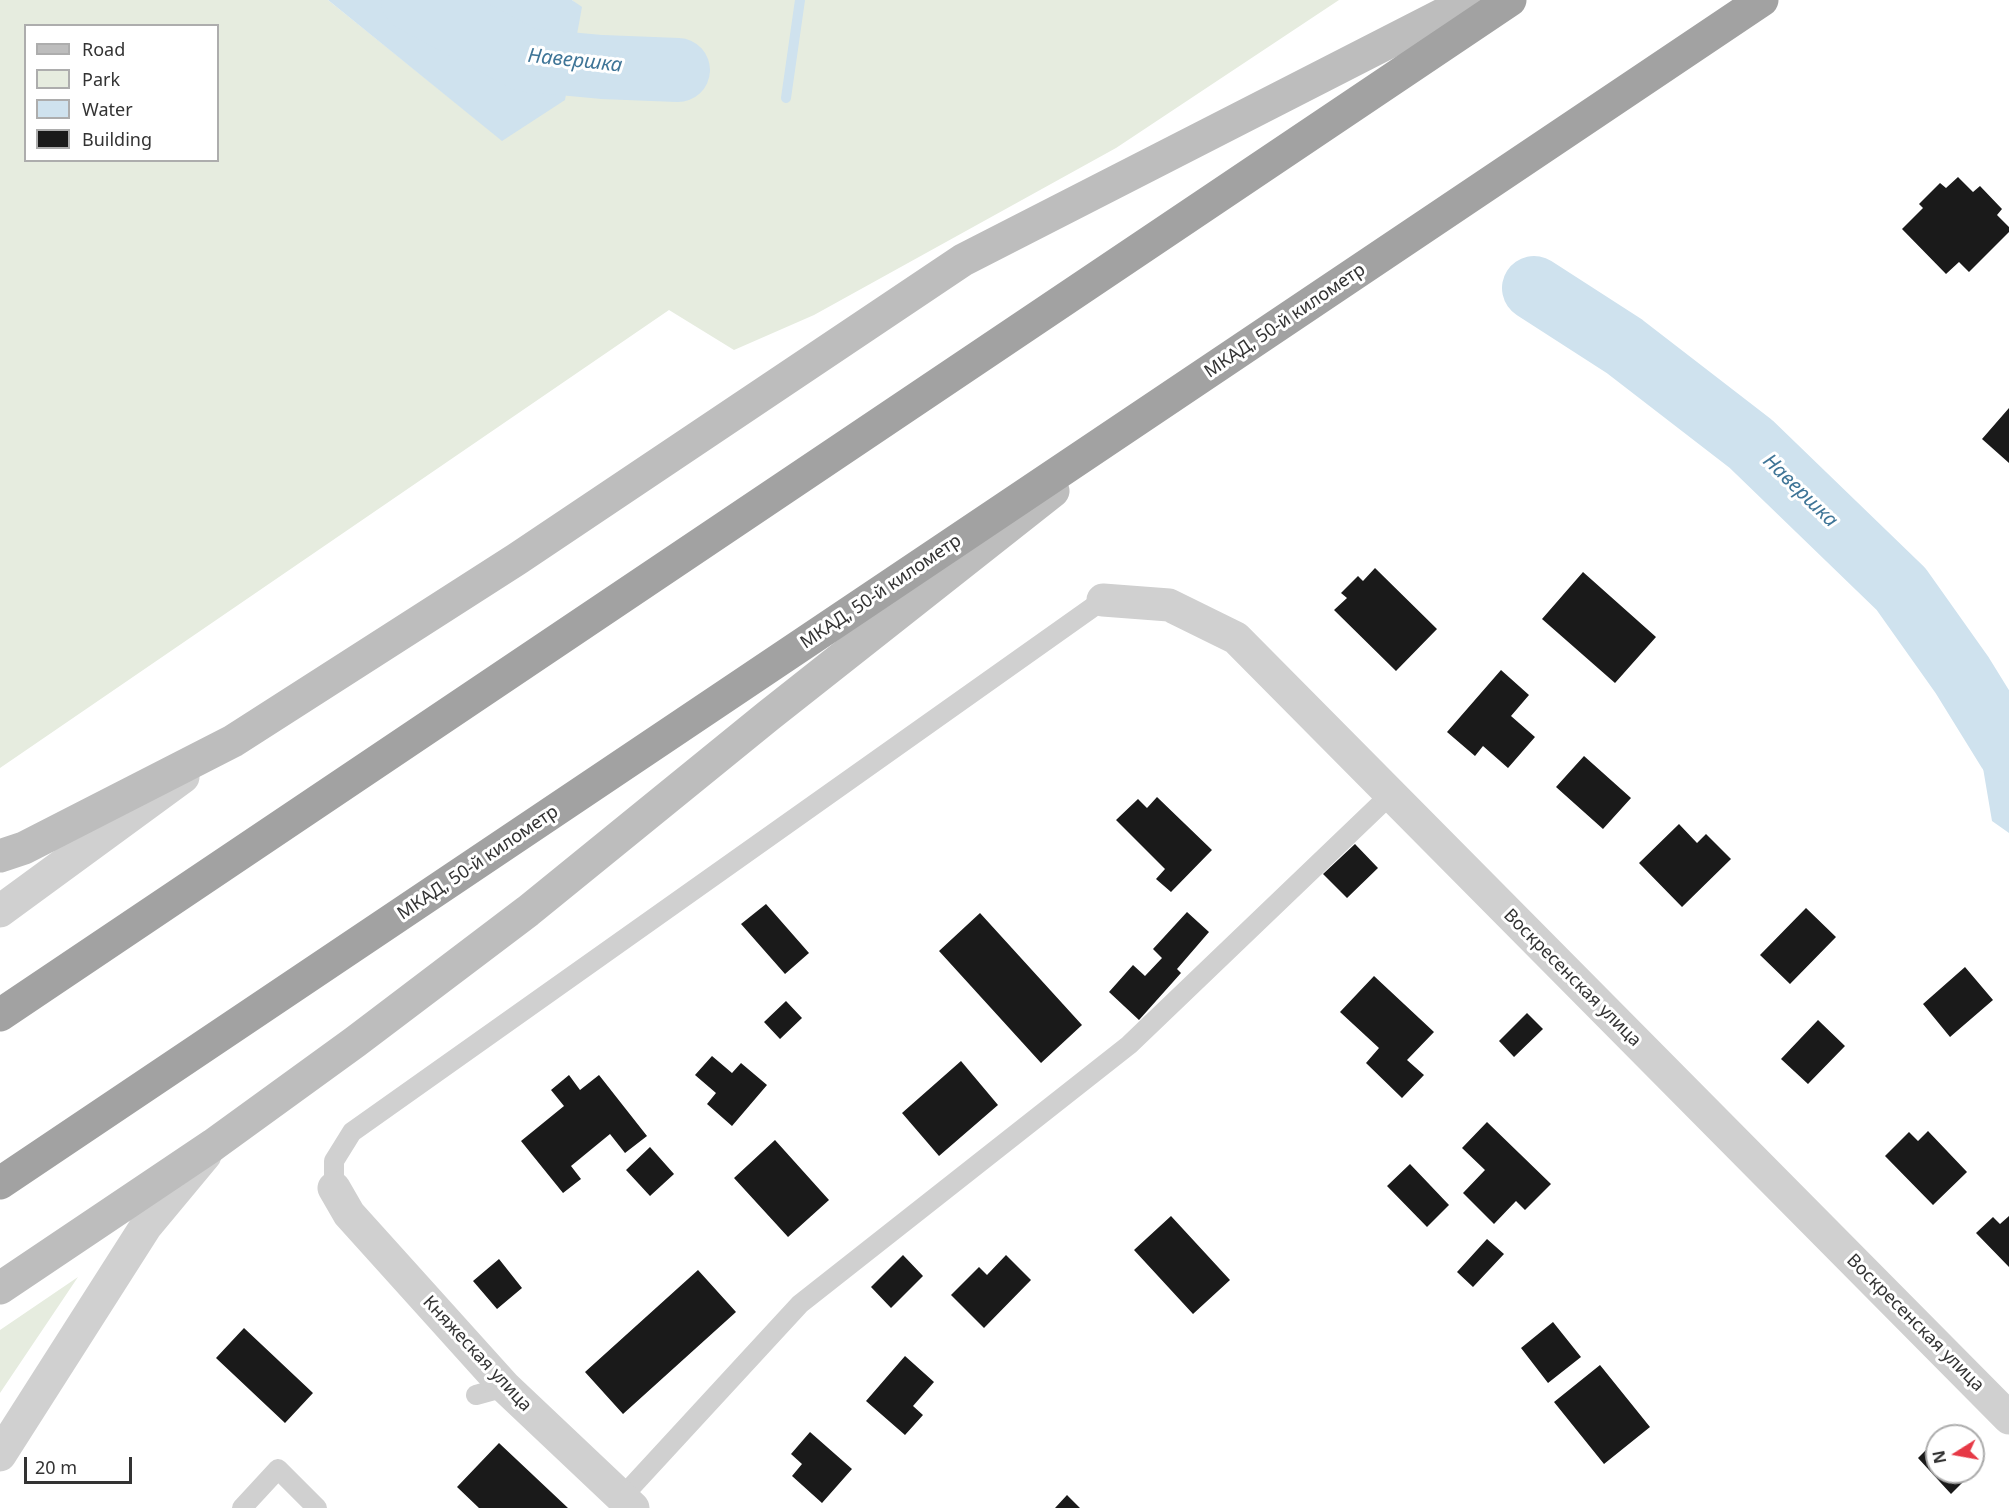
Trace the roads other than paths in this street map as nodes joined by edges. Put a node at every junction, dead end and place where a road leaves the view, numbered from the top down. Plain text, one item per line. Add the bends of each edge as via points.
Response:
1 (1471, 0) edge
2 (1510, 0) edge
3 (1762, 0) edge
4 (1182, 390) junction
5 (1103, 600) joint
6 (232, 741) junction
7 (1390, 795) junction
8 (0, 856) edge
9 (0, 911) edge
10 (0, 1015) edge
11 (213, 1144) junction
12 (0, 1184) edge
13 (334, 1188) joint
14 (0, 1288) edge
15 (2009, 1418) edge
16 (0, 1455) edge
17 (627, 1502) edge
18 (243, 1508) edge
19 (317, 1508) edge

1 - 6 main road via 963,260 517,559
2 - 10 highway
3 - 4 highway, МКАД, 50-й километр
4 - 11 main road via 528,911
4 - 12 highway, МКАД, 50-й километр
5 - 7 street, Воскресенская улица via 1169,605 1236,638
5 - 13 lane via 352,1132 334,1161
6 - 8 main road via 24,848
6 - 9 street
7 - 15 street, Воскресенская улица
7 - 17 lane via 1129,1045 800,1304
11 - 14 main road
11 - 16 street via 146,1226
13 - 17 street, Княжеская улица via 349,1214 491,1391
18 - 19 lane via 278,1469

